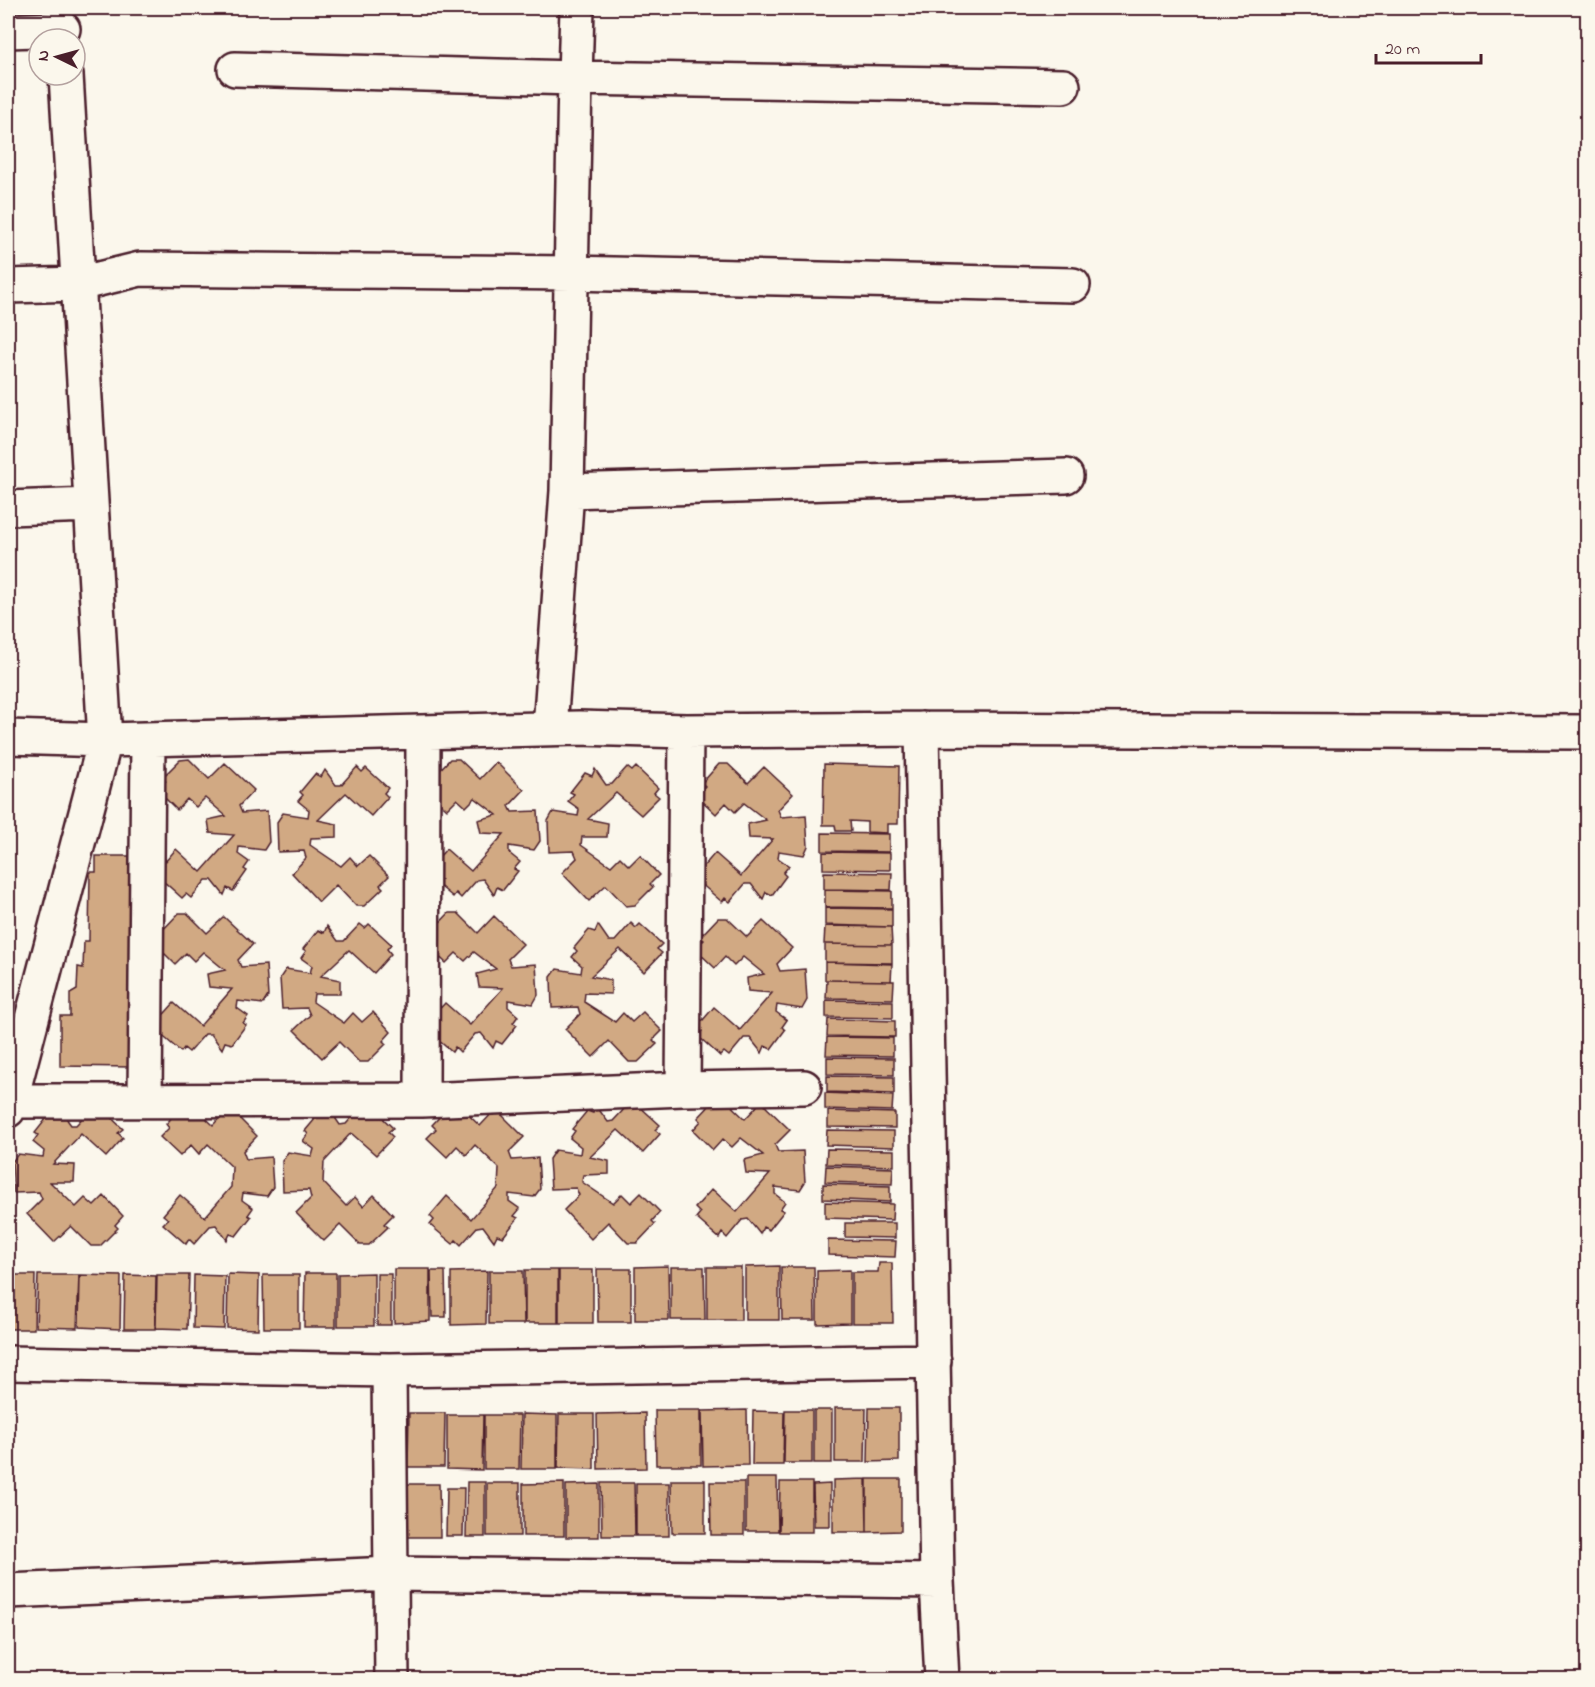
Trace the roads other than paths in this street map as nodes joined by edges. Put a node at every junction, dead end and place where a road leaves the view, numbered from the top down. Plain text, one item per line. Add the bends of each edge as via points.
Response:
1 (577, 8) edge
2 (63, 25) edge
3 (8, 31) edge
4 (235, 69) dead end
5 (575, 78) junction
6 (1063, 86) dead end
7 (67, 87) edge
8 (571, 273) junction
9 (78, 284) junction
10 (1073, 285) dead end
11 (8, 286) edge
12 (1066, 476) dead end
13 (567, 491) junction
14 (91, 505) junction
15 (8, 508) edge
16 (550, 728) junction
17 (922, 729) junction
18 (686, 731) junction
19 (423, 732) junction
20 (1587, 732) edge
21 (8, 737) edge
22 (148, 739) junction
23 (105, 740) junction
24 (804, 1087) dead end
25 (683, 1089) junction
26 (145, 1100) junction
27 (422, 1100) junction
28 (9, 1105) edge
29 (934, 1361) junction
30 (8, 1364) edge
31 (389, 1370) junction
32 (391, 1574) junction
33 (937, 1581) junction
34 (8, 1591) edge
35 (392, 1680) edge
36 (942, 1680) edge

1 - 5 street
2 - 3 street
4 - 5 street
5 - 6 street
5 - 8 street
7 - 9 street
8 - 9 street via 140,269
8 - 10 street
8 - 13 street
9 - 11 street
9 - 14 street
12 - 13 street
13 - 16 street
14 - 15 street
14 - 23 street
16 - 18 street
16 - 19 street
17 - 18 street
17 - 20 street
17 - 29 street
18 - 25 street
19 - 22 street
19 - 27 street
21 - 23 street
22 - 23 street
22 - 26 street
23 - 28 street
24 - 25 street
25 - 27 street
26 - 27 street
26 - 28 street
29 - 31 street
29 - 33 street
30 - 31 street
31 - 32 street
32 - 33 street
32 - 34 street
32 - 35 street
33 - 36 street

